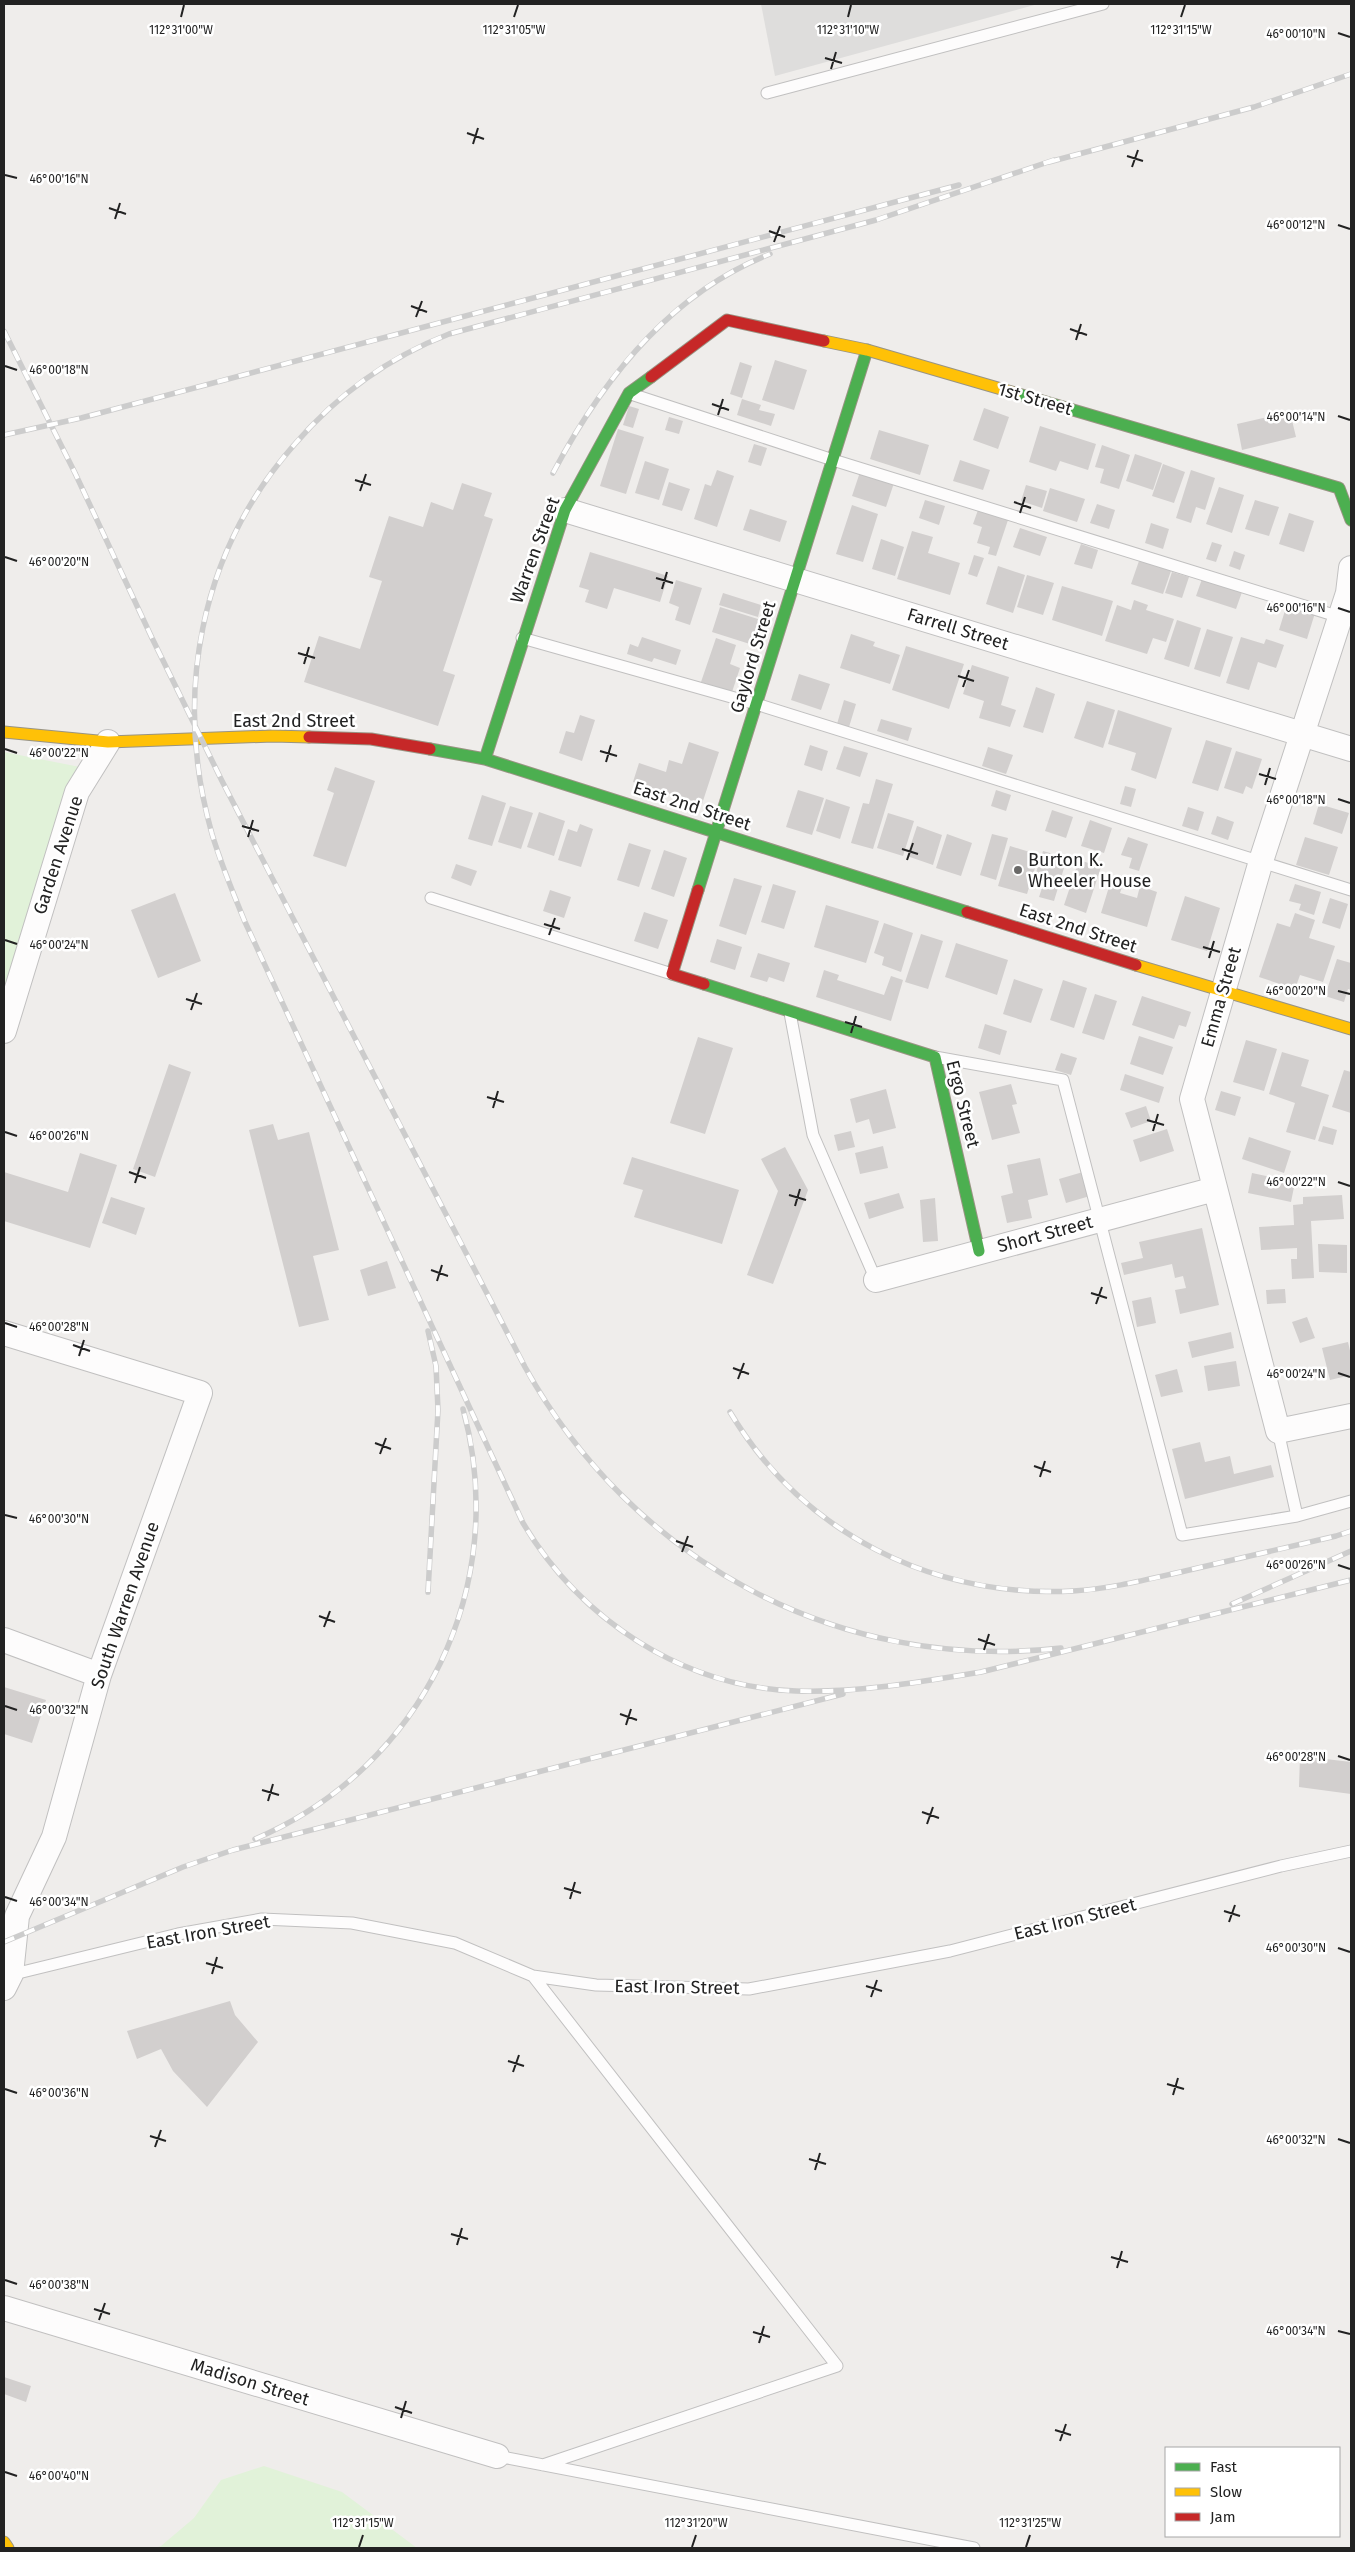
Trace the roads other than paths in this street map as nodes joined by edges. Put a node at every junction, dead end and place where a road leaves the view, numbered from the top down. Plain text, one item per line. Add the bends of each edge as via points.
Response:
1 (1103, 4) edge
2 (767, 93) dead end
3 (727, 320) joint
4 (867, 350) junction
5 (629, 393) junction
6 (833, 460) junction
7 (566, 510) junction
8 (1351, 520) edge
9 (1351, 568) edge
10 (795, 580) junction
11 (1350, 594) edge
12 (1340, 617) junction
13 (522, 638) junction
14 (756, 704) junction
15 (4, 732) edge
16 (1301, 734) junction
17 (108, 742) junction
18 (1351, 749) edge
19 (485, 759) junction
20 (716, 832) junction
21 (1261, 861) junction
22 (1351, 890) edge
23 (431, 898) dead end
24 (672, 974) junction
25 (1221, 992) junction
26 (790, 1011) junction
27 (1351, 1029) edge
28 (4, 1030) edge
29 (935, 1057) junction
30 (1215, 1189) junction
31 (1100, 1219) junction
32 (979, 1251) junction
33 (876, 1280) joint
34 (4, 1333) edge
35 (1351, 1416) edge
36 (1278, 1431) junction
37 (1351, 1501) edge
38 (1297, 1516) junction
39 (4, 1640) edge
40 (99, 1675) junction
41 (1351, 1852) edge
42 (10, 1914) edge
43 (533, 1976) junction
44 (6, 1980) edge
45 (4, 2308) edge
46 (496, 2456) joint
47 (544, 2465) junction
48 (4, 2542) edge
49 (8, 2548) edge
50 (974, 2548) edge

1 - 2 lane
3 - 4 street, 1st Street
3 - 5 street, Warren Street
4 - 6 street, Gaylord Street
4 - 8 street, 1st Street via 1339,488
5 - 6 lane
5 - 7 street, Warren Street
6 - 10 street, Gaylord Street
6 - 12 lane
7 - 10 street, Farrell Street
7 - 13 street, Warren Street
9 - 11 street, Emma Street
10 - 14 street, Gaylord Street
10 - 16 street, Farrell Street
11 - 12 street, Emma Street
12 - 16 street, Emma Street
13 - 14 lane
13 - 19 street, Warren Street
14 - 20 street, Gaylord Street
14 - 21 lane
15 - 17 street, East 2nd Street
16 - 18 street, Farrell Street
16 - 21 street, Emma Street
17 - 19 street, East 2nd Street via 323,736 371,738
17 - 28 street, Garden Avenue via 77,792
19 - 20 street, East 2nd Street
20 - 24 street, Gaylord Street
20 - 25 street, East 2nd Street
21 - 22 lane
21 - 25 street, Emma Street
23 - 24 lane
24 - 26 street, Ergo Street
25 - 27 street, East 2nd Street
25 - 30 street, Emma Street via 1192,1099
26 - 29 street, Ergo Street
26 - 33 lane via 813,1135
29 - 31 lane via 1063,1080
29 - 32 street, Ergo Street
30 - 31 street, Short Street
30 - 36 street, Emma Street
31 - 32 street, Short Street
31 - 38 lane via 1182,1535
32 - 33 street, Short Street
34 - 40 street, South Warren Avenue via 200,1393
35 - 36 street
36 - 38 lane
37 - 38 lane
39 - 40 street
40 - 42 street, South Warren Avenue via 54,1836
41 - 43 lane, East Iron Street via 1281,1866 950,1951 749,1989 596,1985
42 - 44 street, South Warren Avenue
43 - 44 lane, East Iron Street via 455,1943 352,1922 262,1919 178,1934
43 - 47 lane via 837,2366
45 - 46 street, Madison Street
46 - 47 lane
47 - 50 lane
48 - 49 street

